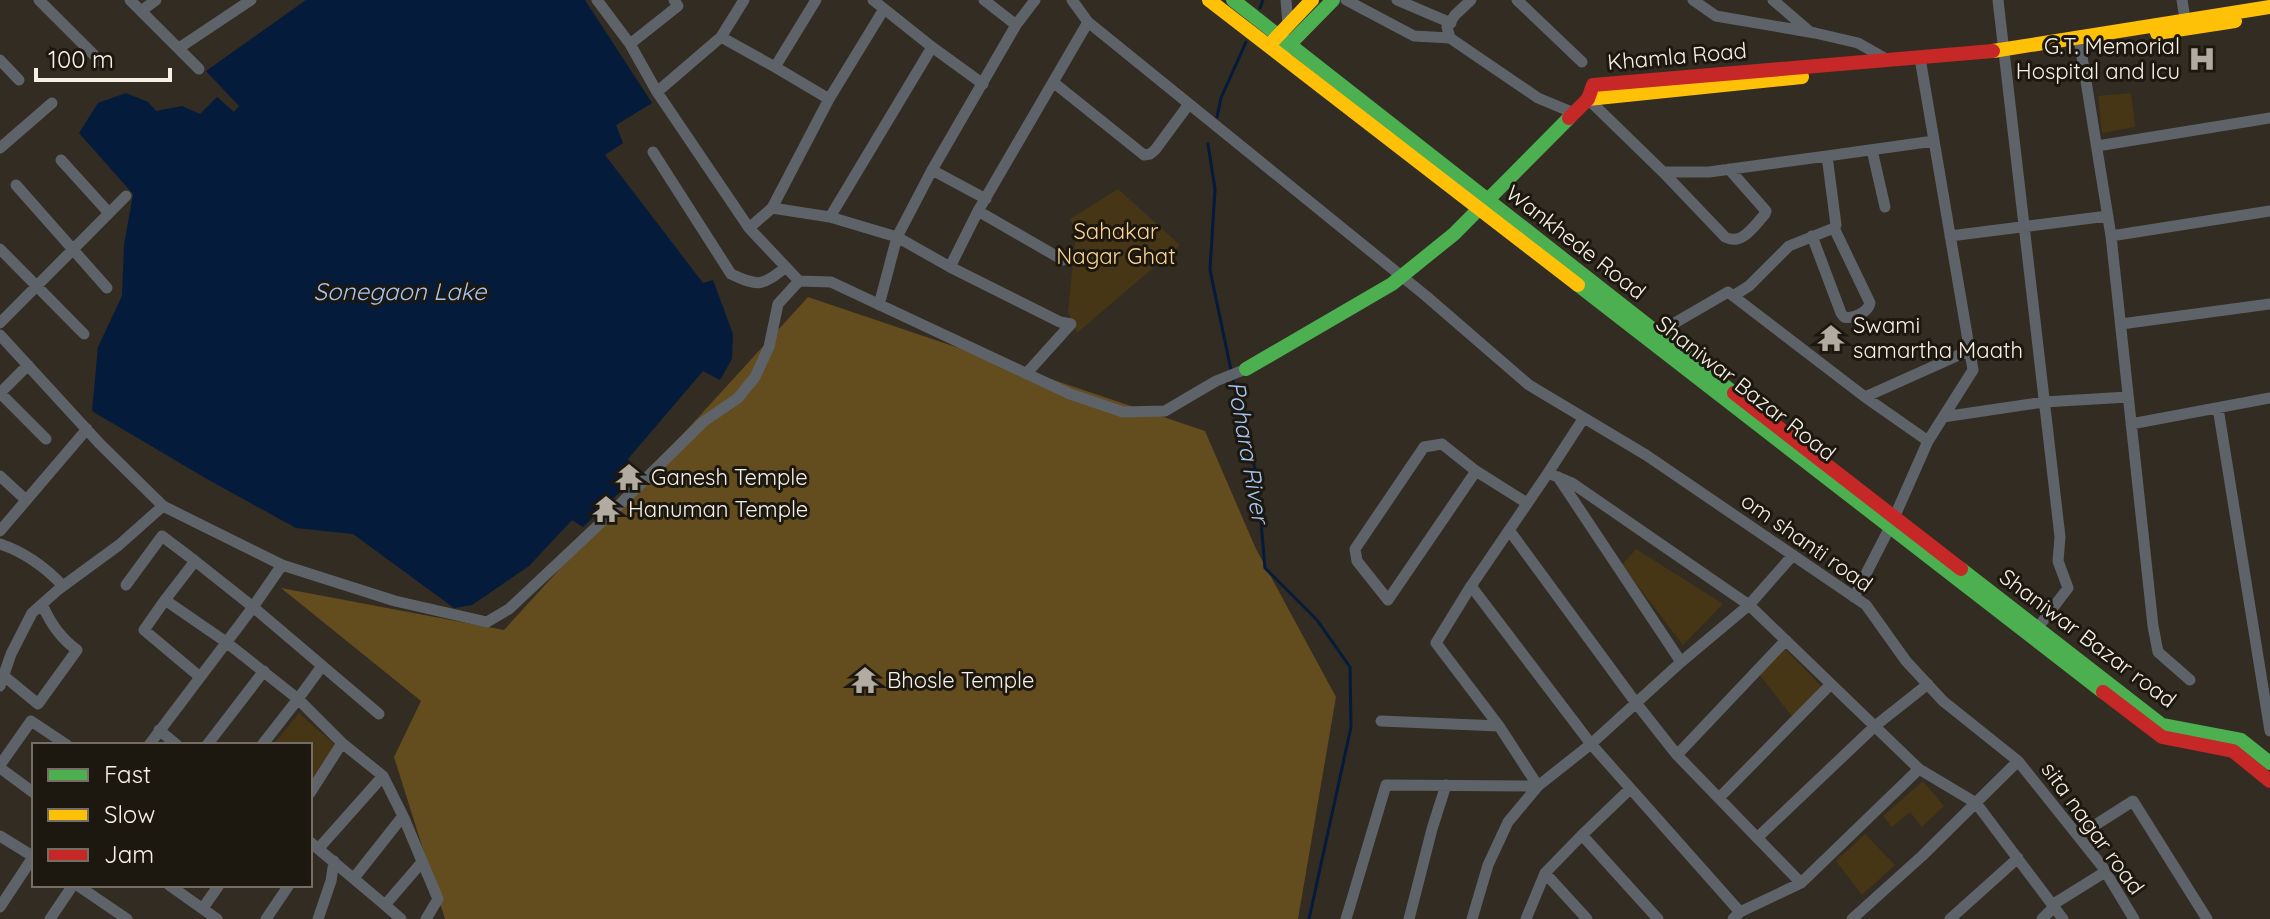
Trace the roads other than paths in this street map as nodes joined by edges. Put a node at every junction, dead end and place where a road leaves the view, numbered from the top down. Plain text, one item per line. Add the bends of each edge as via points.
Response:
1 (39, 0) edge
2 (130, 0) edge
3 (156, 0) edge
4 (251, 0) edge
5 (597, 0) edge
6 (744, 0) edge
7 (816, 0) edge
8 (873, 0) edge
9 (984, 0) edge
10 (1035, 0) edge
11 (1072, 0) edge
12 (1209, 0) edge
13 (1233, 0) edge
14 (1286, 0) edge
15 (1312, 0) edge
16 (1333, 0) edge
17 (1346, 0) edge
18 (1397, 0) edge
19 (1471, 0) edge
20 (1517, 0) edge
21 (1693, 0) edge
22 (1773, 0) edge
23 (1998, 0) edge
24 (2182, 0) edge
25 (678, 2) edge
26 (2270, 7) edge
27 (884, 9) junction
28 (141, 11) junction
29 (2270, 16) edge
30 (2185, 19) junction
31 (1088, 22) junction
32 (1451, 23) junction
33 (1016, 25) junction
34 (1811, 33) junction
35 (721, 37) junction
36 (1450, 38) junction
37 (1281, 41) junction
38 (2080, 41) junction
39 (630, 44) junction
40 (932, 47) junction
41 (179, 48) junction
42 (2003, 52) junction
43 (0, 60) edge
44 (100, 61) dead end
45 (1888, 61) junction
46 (1920, 61) junction
47 (1582, 62) dead end
48 (775, 67) junction
49 (199, 69) dead end
50 (19, 80) dead end
51 (1053, 82) junction
52 (983, 84) junction
53 (657, 92) junction
54 (829, 99) junction
55 (1588, 99) junction
56 (52, 103) dead end
57 (1189, 104) junction
58 (1574, 113) junction
59 (2270, 118) edge
60 (1934, 141) junction
61 (2097, 146) junction
62 (0, 148) edge
63 (1872, 150) junction
64 (653, 152) dead end
65 (1827, 156) junction
66 (61, 160) dead end
67 (1729, 169) junction
68 (932, 170) junction
69 (1663, 172) junction
70 (16, 185) dead end
71 (126, 196) dead end
72 (986, 199) junction
73 (1481, 204) junction
74 (1885, 207) dead end
75 (772, 208) junction
76 (978, 211) junction
77 (2270, 211) edge
78 (109, 213) junction
79 (2108, 216) junction
80 (830, 217) junction
81 (1835, 226) junction
82 (2024, 226) junction
83 (749, 228) junction
84 (1812, 236) junction
85 (1950, 236) junction
86 (2111, 236) junction
87 (897, 237) junction
88 (74, 248) junction
89 (0, 249) edge
90 (1063, 260) dead end
91 (786, 267) junction
92 (950, 267) junction
93 (1401, 276) junction
94 (799, 281) junction
95 (36, 286) junction
96 (107, 288) dead end
97 (1733, 296) junction
98 (1874, 302) dead end
99 (2270, 304) edge
100 (879, 305) junction
101 (0, 323) edge
102 (2121, 324) junction
103 (84, 334) dead end
104 (0, 335) edge
105 (1659, 335) junction
106 (1970, 350) junction
107 (28, 365) junction
108 (1246, 369) joint
109 (1026, 374) junction
110 (0, 393) edge
111 (1865, 397) junction
112 (2128, 397) junction
113 (2270, 398) edge
114 (2044, 402) junction
115 (2218, 408) junction
116 (1943, 417) junction
117 (1583, 419) junction
118 (2131, 424) junction
119 (87, 429) junction
120 (46, 439) dead end
121 (1928, 441) junction
122 (1476, 471) junction
123 (1553, 475) junction
124 (0, 476) edge
125 (26, 500) junction
126 (1527, 503) junction
127 (163, 506) junction
128 (1891, 522) junction
129 (1509, 530) junction
130 (0, 531) edge
131 (0, 544) edge
132 (1793, 555) junction
133 (195, 561) junction
134 (282, 565) junction
135 (126, 585) dead end
136 (63, 586) junction
137 (1471, 586) junction
138 (1854, 597) junction
139 (165, 600) junction
140 (42, 604) junction
141 (1749, 605) junction
142 (253, 607) junction
143 (2034, 632) junction
144 (1786, 640) junction
145 (226, 642) junction
146 (1681, 662) junction
147 (322, 666) junction
148 (264, 671) junction
149 (200, 677) junction
150 (2190, 680) dead end
151 (2, 681) edge
152 (1831, 684) junction
153 (1928, 684) junction
154 (298, 699) junction
155 (1636, 703) junction
156 (379, 714) dead end
157 (1381, 721) dead end
158 (1499, 726) junction
159 (1875, 726) junction
160 (159, 730) junction
161 (2270, 731) edge
162 (64, 743) edge
163 (150, 743) edge
164 (175, 743) edge
165 (209, 743) edge
166 (264, 743) edge
167 (342, 743) junction
168 (1591, 744) junction
169 (1677, 755) junction
170 (2018, 761) junction
171 (2270, 763) edge
172 (0, 767) edge
173 (1919, 769) junction
174 (383, 776) junction
175 (2270, 781) edge
176 (1446, 785) junction
177 (1538, 786) junction
178 (312, 789) edge
179 (1630, 789) junction
180 (32, 791) edge
181 (1719, 798) junction
182 (1976, 803) junction
183 (403, 816) junction
184 (1582, 835) junction
185 (0, 836) edge
186 (2078, 836) junction
187 (1757, 838) junction
188 (314, 847) edge
189 (32, 856) edge
190 (2018, 858) junction
191 (32, 860) edge
192 (334, 861) junction
193 (422, 862) junction
194 (2105, 872) junction
195 (1545, 873) junction
196 (354, 878) junction
197 (1801, 883) junction
198 (74, 887) edge
199 (77, 887) edge
200 (172, 887) edge
201 (218, 887) edge
202 (288, 887) edge
203 (385, 905) junction
204 (2053, 906) junction
205 (0, 907) edge
206 (203, 908) junction
207 (109, 914) edge
208 (1737, 916) edge
209 (50, 919) edge
210 (127, 919) edge
211 (217, 919) edge
212 (266, 919) edge
213 (318, 919) edge
214 (401, 919) edge
215 (426, 919) edge
216 (1346, 919) edge
217 (1409, 919) edge
218 (1472, 919) edge
219 (1526, 919) edge
220 (1587, 919) edge
221 (1658, 919) edge
222 (1852, 919) edge
223 (1950, 919) edge
224 (2042, 919) edge
225 (2063, 919) edge
226 (2134, 919) edge
227 (2207, 919) edge

1 - 44 street
2 - 28 street
3 - 28 street
4 - 41 street
5 - 39 street
6 - 35 street
7 - 48 street
8 - 27 street
9 - 33 street
10 - 33 street
11 - 31 street, om shanti road
12 - 37 main road
13 - 37 main road, Wankhede Road
14 - 37 street
15 - 37 main road
16 - 37 main road
17 - 36 street via 1414,36
18 - 32 street
19 - 32 street
20 - 47 street
21 - 34 street via 1716,16
22 - 34 street
23 - 42 street
24 - 30 street
25 - 39 street
26 - 30 main road, Khamla Road
27 - 40 street
27 - 54 street
28 - 41 street
29 - 38 main road, Khamla Road
30 - 38 main road, Khamla Road
31 - 51 street
31 - 57 street, om shanti road
32 - 36 street
33 - 52 street
34 - 45 street via 1858,43
35 - 48 street
35 - 53 street
36 - 58 street via 1538,98
37 - 73 main road, Wankhede Road
38 - 42 main road, Khamla Road
38 - 61 street
39 - 53 street
40 - 52 street
40 - 80 street
41 - 49 street
42 - 46 main road, Khamla Road
42 - 82 street
43 - 50 street
45 - 46 main road, Khamla Road
45 - 55 main road, Khamla Road via 1593,85
46 - 55 main road, Khamla Road
46 - 60 street
48 - 54 street
51 - 57 street via 1144,155 1155,150
51 - 72 street
52 - 68 street
53 - 83 street
54 - 75 street
55 - 58 main road
55 - 69 street
56 - 62 street
57 - 93 street, om shanti road
58 - 73 main road
59 - 61 street
60 - 63 street
60 - 85 street
61 - 79 street
63 - 65 street
63 - 74 street
64 - 91 street via 731,274 751,284 766,283
65 - 67 street
65 - 81 street
66 - 78 street
67 - 69 street
67 - 69 street via 1766,211 1734,241
68 - 72 street
68 - 87 street
70 - 88 street
71 - 78 street
72 - 76 street
73 - 93 main road via 1454,234
73 - 105 main road, Wankhede Road
73 - 128 main road, Shaniwar Bazar Road
75 - 80 street
75 - 83 street
76 - 90 street
76 - 92 street
77 - 86 street
78 - 88 street
79 - 82 street
79 - 86 street
80 - 87 street
81 - 84 street
81 - 84 street via 1870,303 1851,317 1841,313
81 - 98 street
82 - 85 street
82 - 114 street
83 - 91 street
84 - 97 street via 1789,246
85 - 106 street
86 - 102 street
87 - 92 street
87 - 100 street
88 - 95 street
88 - 96 street
89 - 95 street
91 - 94 street
92 - 109 street via 1071,324
93 - 108 main road
93 - 117 street, om shanti road via 1529,385
94 - 100 street via 831,282
94 - 134 street via 778,304 769,347 738,398 703,422 509,609 487,622 395,601
95 - 101 street
95 - 103 street
97 - 105 street via 1728,292
97 - 111 street
99 - 102 street
100 - 109 street
102 - 112 street
104 - 107 street
105 - 128 main road, Wankhede Road
106 - 111 street
106 - 116 street via 1973,370
107 - 110 street
107 - 119 street
108 - 109 street via 1165,411 1123,412
110 - 120 street
111 - 121 street
112 - 114 street
112 - 118 street
113 - 115 street
114 - 116 street
114 - 143 street via 2060,537 2058,561 2068,588
115 - 118 street
115 - 161 street
116 - 121 street
117 - 123 street
117 - 132 street, om shanti road via 1646,455
118 - 150 street via 2158,652
119 - 125 street
119 - 127 street
121 - 128 street
122 - 122 street via 1450,510 1388,600 1357,561 1355,549 1424,447 1442,444
122 - 126 street
123 - 126 street
123 - 141 street
123 - 146 street
124 - 125 street
125 - 130 street
126 - 129 street
127 - 134 street
127 - 136 street
128 - 138 street
128 - 143 main road, Shaniwar Bazar road
129 - 137 street
129 - 155 street
131 - 136 street via 51,573
132 - 138 street, om shanti road
132 - 141 street
133 - 135 street via 162,536
133 - 139 street
133 - 142 street
134 - 142 street
136 - 140 street
137 - 158 street via 1436,643
137 - 168 street
138 - 153 street, om shanti road
139 - 145 street
139 - 149 street via 144,630
140 - 151 street via 32,613
140 - 151 street via 77,650 38,704
141 - 144 street
141 - 146 street
142 - 145 street
142 - 147 street
143 - 171 main road, Shaniwar Bazar road via 2162,725 2241,740
143 - 175 main road, Shaniwar Bazar Road via 2162,737 2233,751
144 - 152 street
144 - 169 street
145 - 148 street
145 - 149 street
146 - 155 street
147 - 154 street
147 - 156 street
148 - 154 street
148 - 165 street
149 - 160 street
152 - 159 street
152 - 181 street
153 - 159 street
153 - 170 street, om shanti road
154 - 166 street
154 - 167 street
155 - 168 street
155 - 169 street
157 - 158 street
158 - 177 street
159 - 173 street
159 - 187 street
160 - 163 street
160 - 164 street
162 - 172 street via 31,721
167 - 174 street
167 - 178 street
168 - 177 street
168 - 179 street
169 - 181 street
170 - 182 street
170 - 186 street, sita nagar road
172 - 180 street
173 - 182 street
173 - 197 street
174 - 183 street
174 - 188 street
176 - 177 street
176 - 216 street via 1386,785
176 - 217 street
177 - 218 street via 1508,822
179 - 184 street
179 - 208 street
181 - 187 street
182 - 190 street
182 - 222 street
183 - 193 street
183 - 196 street
184 - 195 street
184 - 221 street
185 - 189 street
186 - 194 street, sita nagar road
186 - 227 street via 2133,801
187 - 197 street
188 - 192 street
190 - 204 street
190 - 223 street
191 - 205 street
192 - 196 street
192 - 213 street
193 - 203 street
193 - 215 street via 438,899
194 - 204 street
194 - 226 street, sita nagar road
195 - 219 street
195 - 220 street
196 - 203 street
197 - 208 street
198 - 209 street
199 - 207 street
200 - 206 street
201 - 206 street
202 - 212 street
203 - 214 street
204 - 224 street
204 - 225 street
206 - 211 street
207 - 210 street

